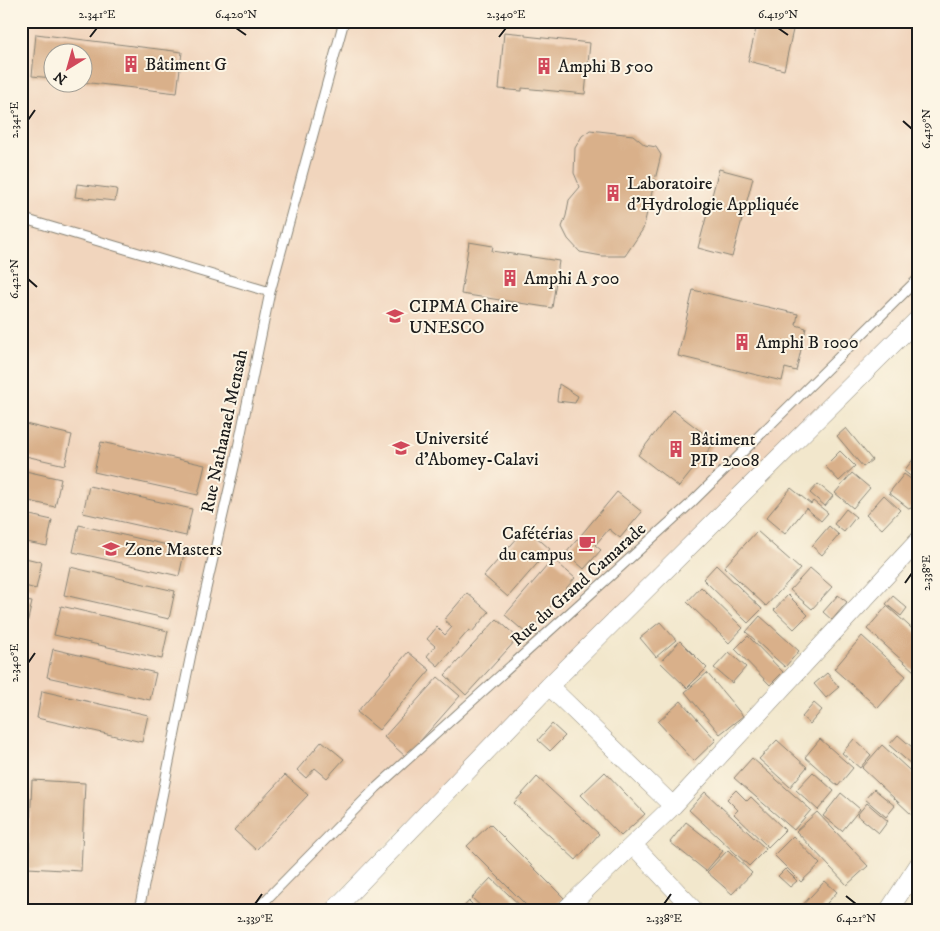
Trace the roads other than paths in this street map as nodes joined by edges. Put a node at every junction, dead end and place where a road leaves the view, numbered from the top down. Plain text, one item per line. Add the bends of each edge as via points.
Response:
1 (344, 21) edge
2 (21, 218) edge
3 (919, 278) edge
4 (270, 292) junction
5 (919, 318) edge
6 (919, 540) edge
7 (548, 686) junction
8 (673, 806) junction
9 (633, 845) junction
10 (919, 864) edge
11 (139, 910) edge
12 (256, 910) edge
13 (334, 910) edge
14 (565, 910) edge
15 (694, 910) edge
16 (889, 910) edge

1 - 4 lane, Rue Nathanael Mensah
2 - 4 lane
3 - 12 lane, Rue du Grand Camarade via 690,504 376,788
4 - 11 lane, Rue Nathanael Mensah
5 - 7 street
6 - 8 street
7 - 8 street
7 - 13 street
8 - 9 street
9 - 14 street
9 - 15 street
10 - 16 street

